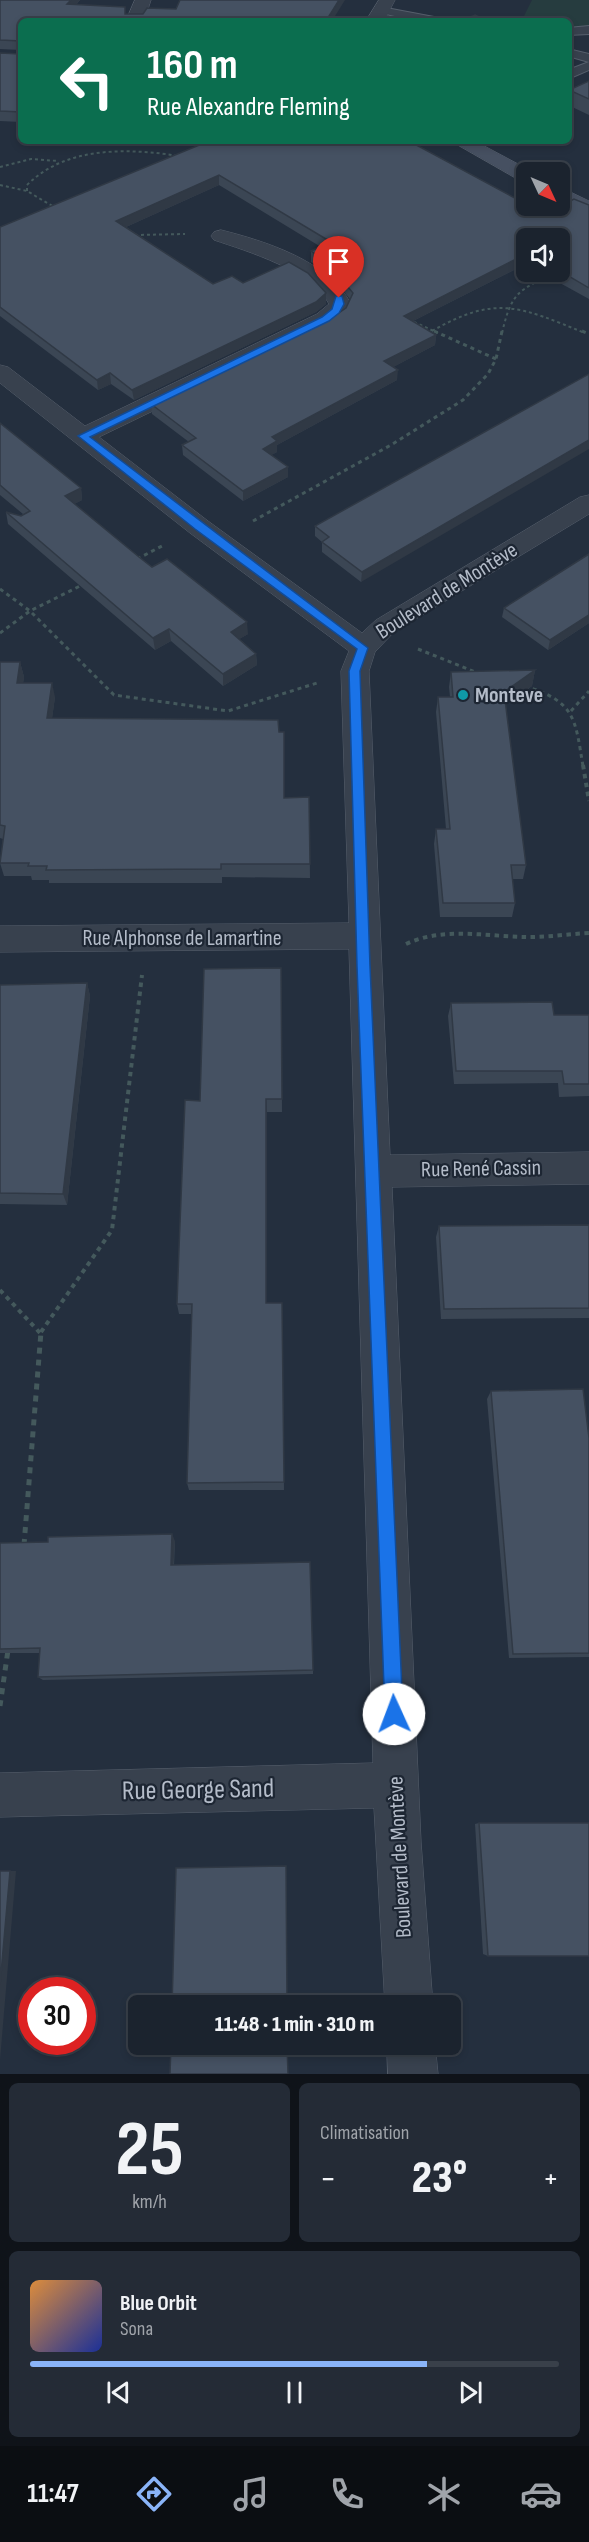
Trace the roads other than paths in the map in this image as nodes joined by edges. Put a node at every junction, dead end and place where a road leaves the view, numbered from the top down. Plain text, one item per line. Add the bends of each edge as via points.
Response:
1 (126, 0) edge
2 (143, 0) edge
3 (381, 10) edge
4 (136, 18) edge
5 (420, 18) edge
6 (589, 30) edge
7 (572, 32) edge
8 (572, 53) edge
9 (589, 58) edge
10 (589, 66) edge
11 (572, 73) edge
12 (467, 144) edge
13 (516, 171) edge
14 (570, 199) edge
15 (589, 209) edge
16 (221, 236) road end
17 (0, 372) edge
18 (83, 436) junction
19 (589, 503) edge
20 (367, 648) junction
21 (0, 939) edge
22 (364, 951) junction
23 (589, 1168) edge
24 (373, 1171) junction
25 (396, 1785) junction
26 (0, 1795) edge
27 (408, 1995) edge
28 (412, 2055) edge
29 (413, 2074) edge

1 - 2 street
2 - 4 street
3 - 5 lane
6 - 7 lane
8 - 9 lane
10 - 11 lane
12 - 13 street
14 - 15 street
16 - 18 street via 284,259 335,292 340,304 336,311
17 - 18 street
18 - 20 street via 199,527
19 - 20 street, Boulevard de Montève
20 - 22 street, Boulevard de Montève
21 - 22 street, Rue Alphonse de Lamartine via 146,938
22 - 24 street, Boulevard de Montève
23 - 24 street, Rue René Cassin
24 - 25 street, Boulevard de Montève
25 - 26 street, Rue George Sand
25 - 27 street, Boulevard de Montève
28 - 29 street

